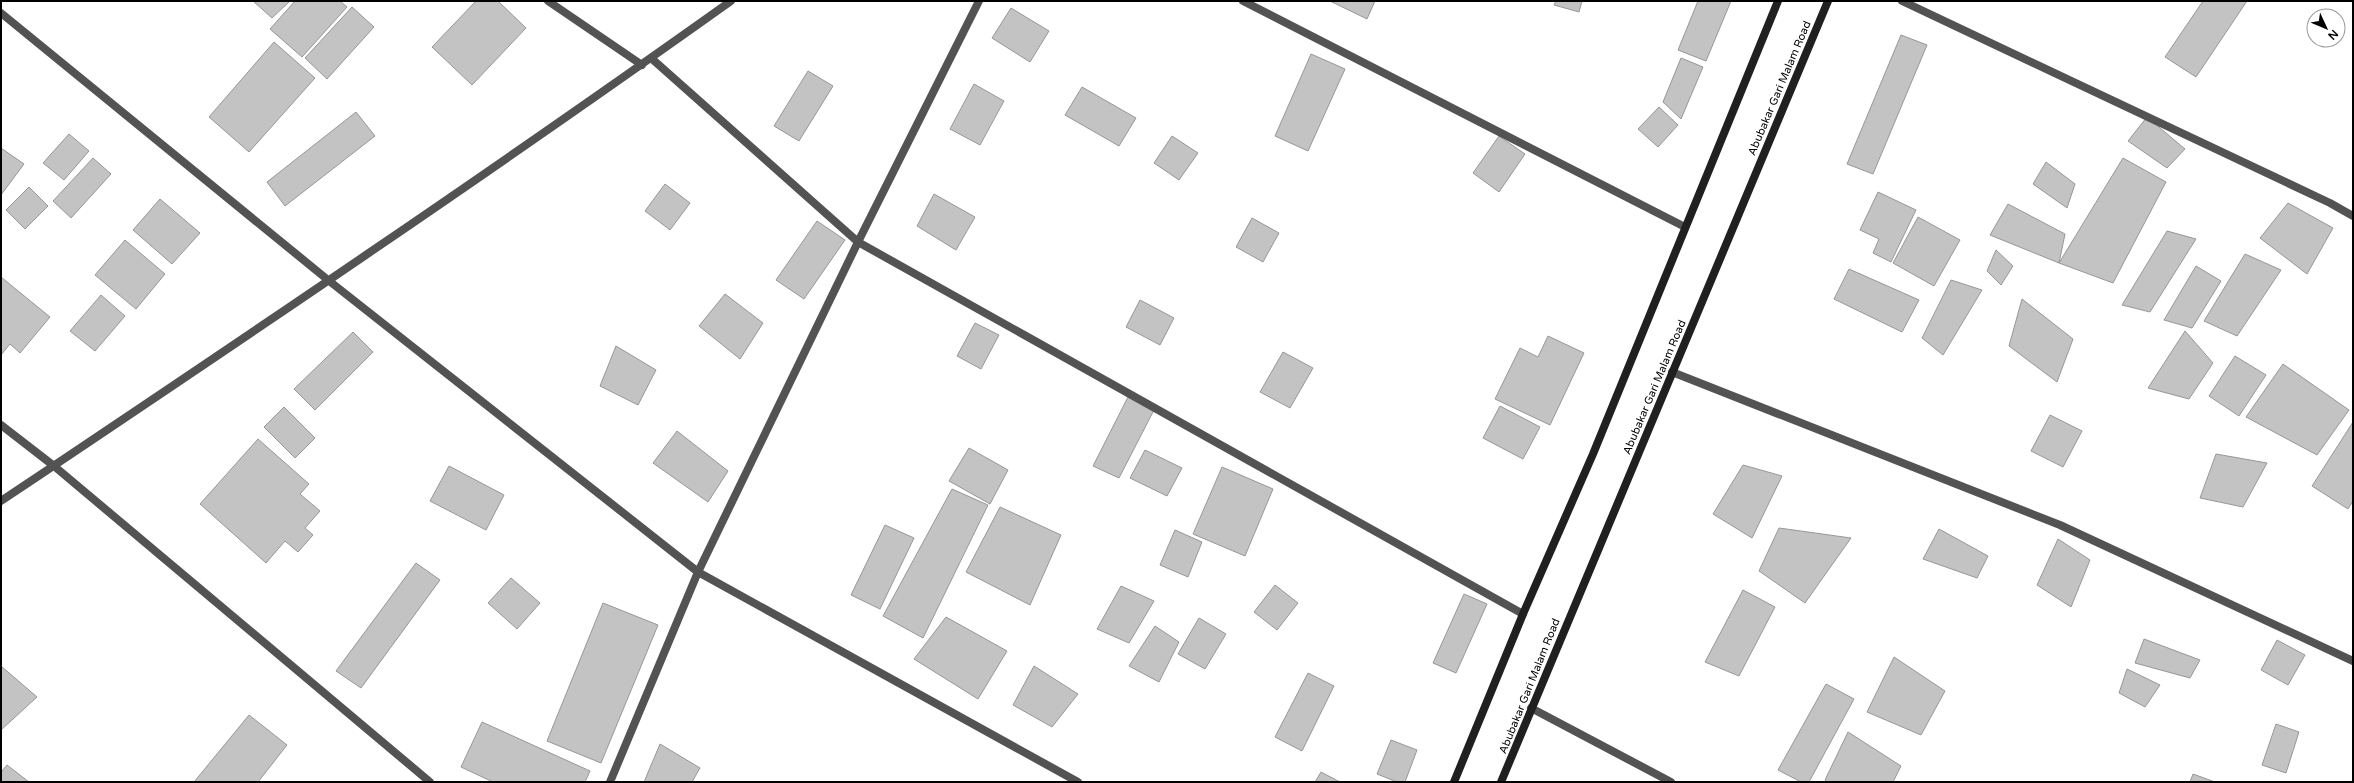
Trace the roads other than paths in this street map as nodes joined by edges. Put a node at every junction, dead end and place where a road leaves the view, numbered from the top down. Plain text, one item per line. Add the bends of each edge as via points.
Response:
1 (548, 1) edge
2 (731, 1) edge
3 (979, 1) edge
4 (1243, 1) edge
5 (1778, 1) edge
6 (1828, 1) edge
7 (1902, 1) edge
8 (1, 13) edge
9 (650, 58) junction
10 (642, 65) junction
11 (2353, 216) edge
12 (1685, 227) junction
13 (858, 242) junction
14 (328, 280) junction
15 (1672, 372) junction
16 (1, 425) edge
17 (54, 466) junction
18 (1, 501) edge
19 (698, 572) junction
20 (1523, 614) junction
21 (2353, 661) edge
22 (1531, 708) junction
23 (430, 782) edge
24 (610, 782) edge
25 (1078, 782) edge
26 (1454, 782) edge
27 (1501, 782) edge
28 (1670, 782) edge

1 - 10 street
2 - 9 street
3 - 13 street
4 - 12 street
5 - 12 street
6 - 15 street, Abubakar Gari Malam Road
7 - 11 street
8 - 14 street
9 - 10 street
9 - 13 street
10 - 14 street
12 - 20 street via 1593,454
13 - 19 street
13 - 20 street
14 - 17 street
14 - 19 street
15 - 21 street via 2060,525
15 - 22 street, Abubakar Gari Malam Road
16 - 17 street
17 - 18 street
17 - 23 street
19 - 24 street
19 - 25 street
20 - 26 street
22 - 27 street, Abubakar Gari Malam Road
22 - 28 street

